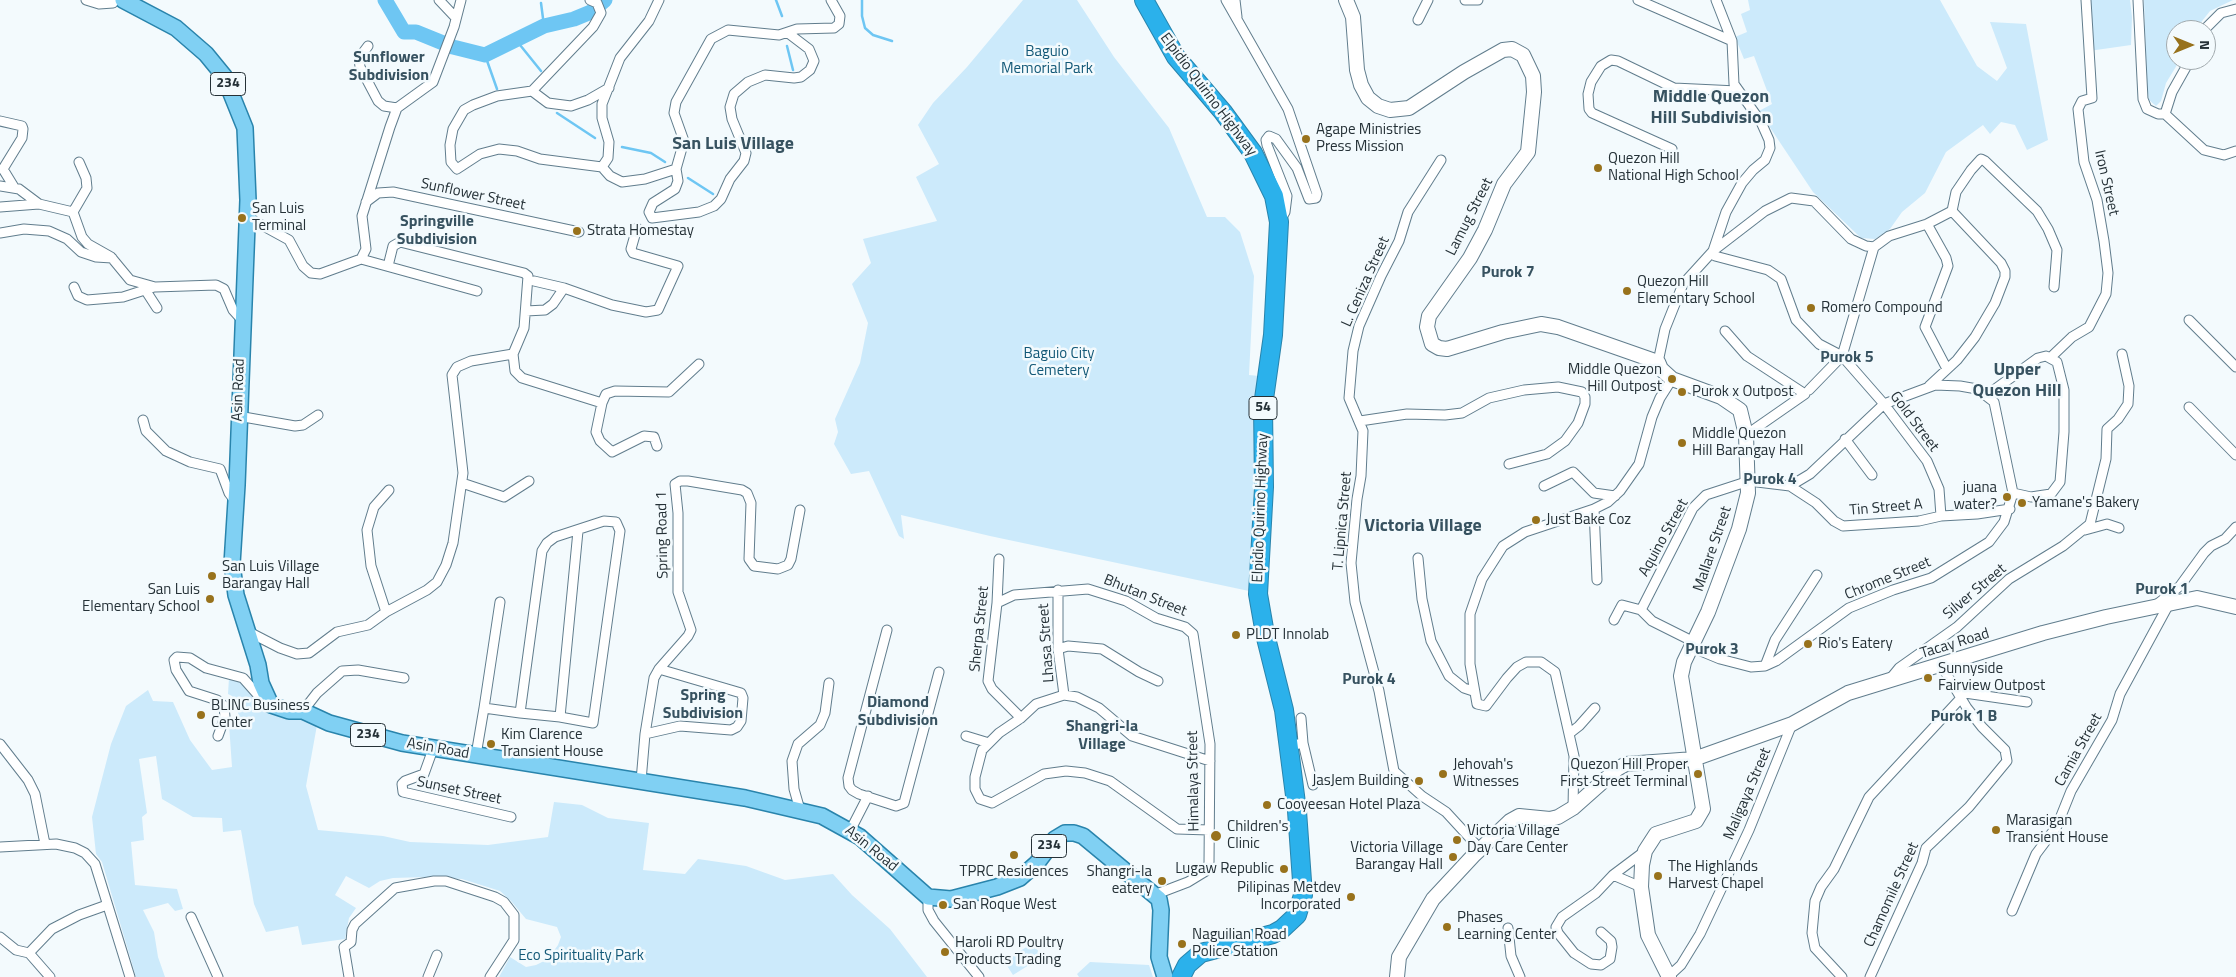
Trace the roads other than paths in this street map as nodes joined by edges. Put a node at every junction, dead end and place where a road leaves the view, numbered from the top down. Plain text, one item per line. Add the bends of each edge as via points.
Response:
1 (86, 0) edge
2 (115, 0) edge
3 (124, 0) edge
4 (439, 0) edge
5 (461, 0) edge
6 (659, 0) edge
7 (831, 0) edge
8 (1144, 0) edge
9 (1226, 0) edge
10 (1235, 0) edge
11 (1346, 0) edge
12 (1428, 0) edge
13 (1465, 0) edge
14 (1478, 0) edge
15 (1638, 0) edge
16 (1716, 0) edge
17 (2086, 0) edge
18 (2138, 0) edge
19 (593, 2) edge
20 (2236, 9) edge
21 (1237, 18) junction
22 (1418, 20) dead end
23 (2214, 20) edge
24 (455, 23) junction
25 (788, 33) junction
26 (1732, 41) junction
27 (368, 46) dead end
28 (2184, 70) edge
29 (609, 88) junction
30 (532, 91) junction
31 (1737, 91) junction
32 (397, 108) junction
33 (2165, 114) junction
34 (0, 121) edge
35 (1672, 150) dead end
36 (2236, 151) edge
37 (1441, 160) dead end
38 (79, 162) dead end
39 (602, 167) junction
40 (676, 169) junction
41 (0, 186) edge
42 (14, 188) junction
43 (39, 204) junction
44 (364, 204) junction
45 (0, 207) edge
46 (1952, 211) junction
47 (73, 212) junction
48 (247, 218) junction
49 (1279, 222) junction
50 (1927, 224) junction
51 (637, 228) dead end
52 (579, 232) dead end
53 (0, 233) edge
54 (1874, 247) junction
55 (1713, 251) junction
56 (112, 258) junction
57 (361, 259) junction
58 (388, 266) junction
59 (531, 279) junction
60 (74, 287) dead end
61 (155, 287) junction
62 (2054, 287) dead end
63 (564, 288) junction
64 (146, 290) junction
65 (477, 291) dead end
66 (157, 308) dead end
67 (526, 311) junction
68 (242, 320) junction
69 (2189, 320) dead end
70 (1725, 331) dead end
71 (513, 354) junction
72 (2122, 354) dead end
73 (1842, 356) junction
74 (2050, 358) junction
75 (1658, 362) junction
76 (699, 364) dead end
77 (2236, 367) edge
78 (1947, 369) junction
79 (1672, 379) junction
80 (1929, 386) junction
81 (1807, 392) junction
82 (1987, 395) junction
83 (602, 403) junction
84 (1884, 404) junction
85 (2189, 407) dead end
86 (318, 414) dead end
87 (238, 416) junction
88 (143, 420) dead end
89 (1360, 422) junction
90 (1746, 435) junction
91 (1844, 439) junction
92 (657, 446) dead end
93 (2236, 455) edge
94 (1509, 464) dead end
95 (1872, 474) dead end
96 (529, 481) dead end
97 (1749, 481) junction
98 (462, 483) junction
99 (1544, 486) dead end
100 (1790, 486) junction
101 (389, 490) dead end
102 (2013, 493) junction
103 (1615, 496) junction
104 (236, 501) junction
105 (1594, 509) junction
106 (2010, 509) junction
107 (800, 510) dead end
108 (1941, 516) junction
109 (2236, 527) edge
110 (2119, 528) dead end
111 (2085, 530) junction
112 (578, 531) junction
113 (1418, 558) dead end
114 (999, 559) dead end
115 (1817, 575) dead end
116 (1597, 580) dead end
117 (1058, 590) junction
118 (500, 602) dead end
119 (2170, 602) junction
120 (997, 603) junction
121 (2154, 606) junction
122 (2236, 607) edge
123 (1641, 610) junction
124 (386, 612) junction
125 (1614, 620) dead end
126 (887, 630) dead end
127 (247, 631) junction
128 (1193, 634) joint
129 (1693, 644) junction
130 (1058, 649) junction
131 (1941, 665) junction
132 (1765, 666) junction
133 (659, 669) junction
134 (939, 672) dead end
135 (404, 678) dead end
136 (1158, 681) dead end
137 (1889, 681) junction
138 (830, 683) dead end
139 (1473, 691) junction
140 (1064, 695) junction
141 (1959, 695) junction
142 (2027, 702) dead end
143 (272, 705) junction
144 (484, 708) junction
145 (1594, 708) dead end
146 (303, 711) junction
147 (520, 713) junction
148 (560, 717) junction
149 (1021, 718) junction
150 (1301, 718) dead end
151 (1792, 724) junction
152 (1570, 733) junction
153 (645, 734) junction
154 (218, 736) dead end
155 (966, 736) dead end
156 (989, 743) junction
157 (0, 744) edge
158 (1296, 744) junction
159 (433, 749) junction
160 (476, 756) junction
161 (1694, 759) junction
162 (1210, 761) junction
163 (640, 781) junction
164 (1313, 785) dead end
165 (868, 796) junction
166 (1573, 808) junction
167 (800, 810) junction
168 (511, 817) dead end
169 (1209, 830) junction
170 (850, 831) junction
171 (45, 844) junction
172 (0, 847) edge
173 (1480, 849) junction
174 (1645, 851) junction
175 (1613, 875) junction
176 (1641, 887) junction
177 (1154, 894) junction
178 (928, 897) junction
179 (108, 905) junction
180 (2012, 911) dead end
181 (191, 916) dead end
182 (1508, 928) dead end
183 (1601, 932) dead end
184 (0, 937) edge
185 (29, 953) junction
186 (437, 955) dead end
187 (1669, 976) edge
188 (50, 977) edge
189 (130, 977) edge
190 (218, 977) edge
191 (349, 977) edge
192 (428, 977) edge
193 (490, 977) edge
194 (979, 977) edge
195 (1165, 977) edge
196 (1181, 977) edge
197 (1397, 977) edge
198 (1520, 977) edge
199 (1842, 977) edge
200 (1870, 977) edge

1 - 2 street via 99,4
3 - 48 main road, Asin Road / 234 via 191,39 224,76 245,128
4 - 24 street
5 - 24 street
6 - 29 street via 649,21 620,58
7 - 25 street via 840,16 839,24 834,28 812,27
8 - 49 highway, Elpidio Quirino Highway / 54 via 1176,56 1252,153 1274,196
9 - 21 street
10 - 21 street
11 - 75 street, Lamug Street via 1353,17 1361,85 1368,98 1378,106 1390,110 1409,108 1503,50 1512,49 1523,55 1533,76 1528,152 1504,184 1470,258 1429,316 1427,327 1432,344 1447,349 1541,324
12 - 22 street
13 - 14 street
15 - 26 street
16 - 26 street
17 - 74 street, Iron Street via 2092,98 2082,101 2078,109 2084,162 2097,200 2104,241 2108,273 2106,294 2089,327 2072,336
18 - 33 street via 2143,99 2147,109
19 - 30 street via 601,13 593,27
20 - 23 street via 2221,13
21 - 49 street via 1288,109 1318,194 1310,199 1297,168 1276,139 1269,136 1267,144 1286,196 1285,212
24 - 32 street via 440,69 429,86
25 - 40 street via 728,30 710,39 676,102 674,113 684,141
25 - 40 street via 809,49 814,60 810,70 794,78 765,75 748,82 734,94 730,107 732,119 746,153 721,199 699,212 652,218 649,212 653,202 675,189 678,181
26 - 31 street
27 - 32 street via 359,58 360,67 378,101 384,106
28 - 33 street
29 - 30 street via 571,106 548,103
29 - 39 street via 602,104 602,118 609,142 608,158
30 - 39 street via 497,96 464,110 453,129 450,145 451,162 457,169 480,154 499,149 518,151 540,159
31 - 35 street via 1674,88 1618,62 1611,60 1601,66 1591,82 1588,109
31 - 55 street via 1761,122 1770,148 1765,160 1742,184 1726,212
32 - 44 street
33 - 36 street via 2204,150 2224,155
34 - 42 street via 22,126 23,129 22,138 3,169
37 - 89 street, L. Ceniza Street via 1408,212 1400,241 1359,326 1352,351 1348,390
38 - 47 street via 87,188
39 - 40 street via 622,182
41 - 42 street
42 - 43 street
43 - 45 street
43 - 47 street
44 - 52 street, Sunflower Street via 378,193 392,192
44 - 57 street via 362,216 366,249
46 - 50 street
46 - 62 street via 1956,192 1981,159 1985,161 2037,211 2048,229 2057,250
46 - 78 street via 2001,263 2005,277 1995,303 1975,337
47 - 56 street via 82,237
48 - 57 street via 289,240 303,266 311,273 320,274
48 - 68 main road, Asin Road / 234
49 - 158 highway, Elpidio Quirino Highway / 54 via 1272,335 1263,406 1264,487 1258,594 1264,634
50 - 54 street via 1889,236
50 - 78 street via 1948,266 1925,327
51 - 63 street via 631,249 633,253 678,266 658,310 646,312 612,305
53 - 56 street via 24,229 49,231 67,239 81,252
54 - 55 street via 1851,239 1814,201 1797,198 1764,211
54 - 73 street
55 - 73 street via 1716,256 1776,274 1781,279 1796,320 1819,344
55 - 75 street via 1683,284 1665,329
56 - 61 street via 130,280
57 - 58 street
58 - 59 street via 393,246 400,242
58 - 65 street
59 - 63 street
59 - 67 street
60 - 64 street via 78,296 87,300 123,297
61 - 64 street
61 - 68 street via 216,285 224,289 233,310
63 - 67 street via 545,310
64 - 66 street
67 - 71 street via 522,333
68 - 87 main road, Asin Road / 234
69 - 77 street
70 - 81 street via 1747,356
71 - 83 street via 515,371 522,378
71 - 98 street via 471,360 454,371
72 - 111 street via 2129,386 2128,404 2107,430 2106,459 2098,496 2090,524
73 - 81 street
73 - 84 street, Gold Street
74 - 82 street via 2038,358
74 - 102 street via 2057,362 2064,390 2060,482 2051,494 2031,497
75 - 79 street
76 - 83 street via 669,392 614,391 606,394
78 - 80 street
79 - 90 street, Mallare Street via 1736,406
79 - 103 street via 1652,417 1639,464
80 - 82 street via 1960,386 1977,389
80 - 84 street
81 - 90 street
82 - 102 street, Chrome Street via 1994,402
83 - 92 street via 596,432 612,452 644,436 654,438
84 - 91 street
84 - 108 street, Gold Street via 1933,473 1939,489
85 - 93 street
86 - 87 street via 295,426
87 - 104 main road, Asin Road / 234
88 - 104 street via 146,431 166,451 190,462 220,469 229,493
89 - 94 street via 1407,414 1462,413 1489,398 1524,390 1558,387 1582,392 1585,404 1578,423 1565,441 1548,454
89 - 173 street, T. Lipnica Street via 1361,476 1353,534 1352,578 1358,615 1379,691 1392,764 1394,771 1446,812
90 - 97 street, Mallare Street
91 - 95 street
91 - 100 street via 1810,474
96 - 98 street via 504,497
97 - 100 street, Tin Street A
97 - 123 street, Aquino Street via 1706,495 1693,508
97 - 129 street, Mallare Street via 1739,528
98 - 124 street via 453,543 441,576 427,590
99 - 103 street via 1573,472 1594,493
100 - 108 street, Tin Street A via 1816,502 1843,526 1919,521
101 - 124 street via 374,507 367,530 371,566
102 - 106 street, Chrome Street
103 - 105 street
104 - 127 main road, Asin Road / 234 via 232,564 236,595
105 - 116 street
105 - 139 street via 1524,532 1503,546 1482,578 1470,614 1468,637
106 - 108 street, Tin Street A
106 - 132 street, Chrome Street via 1989,542 1947,570 1849,608
107 - 133 street, Spring Road 1 via 788,565 778,569 754,566 749,559 751,503 747,493 688,481 675,484 678,592 690,630
109 - 121 street via 2211,546 2180,586
110 - 111 street, Silver Street via 2107,524
111 - 137 street, Silver Street via 2009,579 1957,627 1899,668
112 - 147 street via 554,537 542,551
112 - 148 street
112 - 148 street via 612,520 620,531 593,723
113 - 139 street via 1424,618 1433,646 1449,676
114 - 120 street, Sherpa Street
115 - 132 street via 1775,640
117 - 120 street, Bhutan Street via 1010,596
117 - 128 street, Bhutan Street via 1088,589 1113,596 1156,618 1185,627
117 - 130 street, Lhasa Street
118 - 144 street
119 - 121 street, Tacay Road
119 - 122 street, Tacay Road via 2197,598
119 - 180 street, Camia Street via 2120,694 2112,720 2070,791 2057,826 2036,854
120 - 149 street, Sherpa Street via 988,681
121 - 131 street, Tacay Road via 2043,633
123 - 125 street via 1622,605
123 - 129 street via 1652,621
124 - 127 street via 368,626 337,632 316,649 302,654 280,648
126 - 165 street via 848,782 852,790
127 - 143 main road, Asin Road / 234 via 264,694
128 - 162 street, Himalaya Street
129 - 132 street via 1742,665
129 - 161 street, Mallare Street via 1681,676
130 - 136 street via 1068,646 1102,649
130 - 140 street, Lhasa Street
131 - 137 street, Tacay Road
131 - 141 street, Chamomile Street
133 - 153 street, Spring Road 1 via 652,686
133 - 153 street via 741,693 741,721 731,730 680,726
134 - 165 street via 904,803 899,807
135 - 146 street via 358,670 342,671 317,693
137 - 151 street, Tacay Road via 1848,693
138 - 167 street via 820,724 798,744 792,761 794,789
139 - 152 street via 1477,704 1486,706 1517,667 1534,660 1541,662 1556,672
140 - 149 street via 1036,704
140 - 162 street via 1077,697 1099,708 1132,736
141 - 142 street
141 - 199 street via 1869,797 1834,869 1821,886 1815,902 1812,933 1815,948
141 - 200 street, Chamomile Street via 1982,727 2005,750 2006,761 1983,792 1926,848
143 - 146 main road, Asin Road / 234 via 289,711
143 - 154 street via 263,702 243,678 206,668 190,658 177,657 174,660 176,670 189,691 217,700 224,706 225,717
144 - 147 street
144 - 160 street
145 - 152 street
146 - 159 main road, Asin Road / 234 via 329,723 370,735
147 - 148 street
149 - 156 street
150 - 158 street
151 - 161 street, Tacay Road
151 - 187 street, Maligaya Street via 1700,934 1681,965
152 - 166 street via 1574,756
153 - 163 street, Spring Road 1
155 - 156 street
156 - 169 street via 978,762 975,777 975,789 980,799 988,803 997,802 1044,774 1085,773 1110,781 1177,829
157 - 171 street via 35,794
158 - 164 street
158 - 196 highway, Elpidio Quirino Highway / 54 via 1303,889 1297,915 1288,926 1273,934 1201,953 1187,965
159 - 160 main road, Asin Road / 234
159 - 168 street, Sunset Street via 424,774 405,781 403,792
160 - 163 main road, Asin Road / 234
161 - 166 street, Tacay Road via 1626,764
161 - 174 street, Mallare Street via 1703,799 1701,815 1696,821 1656,834
162 - 169 street, Himalaya Street
163 - 167 main road, Asin Road / 234
165 - 170 street
166 - 173 street, Tacay Road via 1550,819 1519,816
167 - 170 main road, Asin Road / 234 via 833,820
169 - 177 street, Himalaya Street via 1206,870 1188,882
170 - 178 main road, Asin Road / 234
171 - 172 street
171 - 179 street via 66,845 85,853 95,864
173 - 197 street, Tacay Road via 1433,899 1399,957
174 - 175 street
174 - 176 street
175 - 176 street
175 - 183 street via 1596,893 1562,917 1556,927 1574,953 1590,964 1601,965 1610,959 1612,947
176 - 187 street via 1648,936
177 - 178 main road, 234 via 1083,836 1066,833 1056,839 1020,878 951,899
177 - 195 main road via 1159,899 1161,910 1158,944
178 - 194 street via 928,910 934,921
179 - 185 street via 52,929
179 - 189 street
181 - 190 street
182 - 198 street via 1511,956
184 - 185 street via 16,950
185 - 188 street
186 - 192 street
191 - 193 street via 344,947 351,942 355,924 395,888 434,881 495,897 504,902 514,915 514,940

